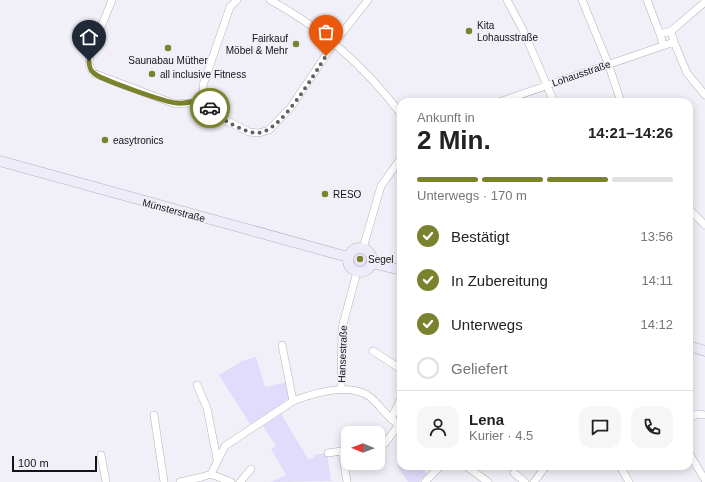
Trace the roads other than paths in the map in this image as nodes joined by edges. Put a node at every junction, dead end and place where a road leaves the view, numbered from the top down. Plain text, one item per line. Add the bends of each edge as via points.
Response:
1 (112, 0) edge
2 (237, 0) edge
3 (270, 0) edge
4 (368, 0) edge
5 (507, 0) edge
6 (582, 0) edge
7 (647, 0) edge
8 (705, 2) edge
9 (671, 31) junction
10 (660, 34) junction
11 (334, 42) junction
12 (674, 42) junction
13 (663, 45) junction
14 (608, 63) junction
15 (547, 85) junction
16 (705, 95) edge
17 (510, 98) edge
18 (552, 98) edge
19 (620, 98) edge
20 (204, 99) junction
21 (397, 109) edge
22 (0, 161) edge
23 (397, 164) edge
24 (693, 213) edge
25 (705, 225) edge
26 (363, 248) junction
27 (348, 257) junction
28 (372, 263) junction
29 (397, 269) edge
30 (357, 272) junction
31 (282, 345) dead end
32 (693, 347) edge
33 (373, 351) dead end
34 (705, 351) edge
35 (397, 366) edge
36 (197, 385) dead end
37 (341, 389) junction
38 (293, 402) junction
39 (397, 407) edge
40 (154, 416) dead end
41 (693, 416) edge
42 (705, 416) edge
43 (391, 419) junction
44 (397, 424) edge
45 (397, 429) edge
46 (385, 443) edge
47 (341, 451) edge
48 (328, 453) dead end
49 (101, 456) dead end
50 (217, 459) junction
51 (693, 460) edge
52 (251, 469) dead end
53 (346, 470) edge
54 (436, 470) edge
55 (472, 470) edge
56 (543, 470) edge
57 (622, 470) edge
58 (514, 473) dead end
59 (210, 474) junction
60 (705, 480) edge
61 (106, 482) edge
62 (164, 482) edge
63 (180, 482) edge
64 (231, 482) edge
65 (240, 482) edge
66 (347, 482) edge
67 (425, 482) edge
68 (488, 482) edge
69 (525, 482) edge
70 (534, 482) edge
71 (629, 482) edge

1 - 20 street via 90,55 89,64 93,73 175,104
2 - 20 street via 230,7 214,52 203,85
3 - 11 street via 298,15
4 - 11 street
5 - 15 street
6 - 14 street
7 - 10 street
8 - 9 street
9 - 10 street
9 - 12 street
10 - 13 street
11 - 20 street via 291,107 269,130 249,132 213,114
11 - 21 street via 370,76
12 - 13 street, Lohausstraße
12 - 16 street via 687,73
13 - 14 street, Lohausstraße
14 - 15 street, Lohausstraße
14 - 19 street
15 - 17 street, Lohausstraße
15 - 18 street
22 - 27 main road, Münsterstraße
23 - 26 street via 381,186
24 - 25 street
26 - 27 main road via 354,249
26 - 28 main road via 371,254
27 - 30 main road via 349,266
28 - 29 main road
28 - 30 main road via 366,270
30 - 37 street, Hansestraße via 342,328
31 - 38 street
32 - 34 main road
33 - 35 street
36 - 50 street via 207,408
37 - 38 street, Hansestraße
37 - 43 street via 363,393
38 - 50 street, Hansestraße via 225,446
39 - 43 street
40 - 62 street
41 - 42 street
43 - 44 street
45 - 46 street
47 - 48 street
49 - 61 street
50 - 59 street, Hansestraße
51 - 60 street
52 - 65 street
53 - 66 street
54 - 67 street
55 - 68 street
56 - 70 street
57 - 71 street
58 - 69 street
59 - 63 street
59 - 64 street

